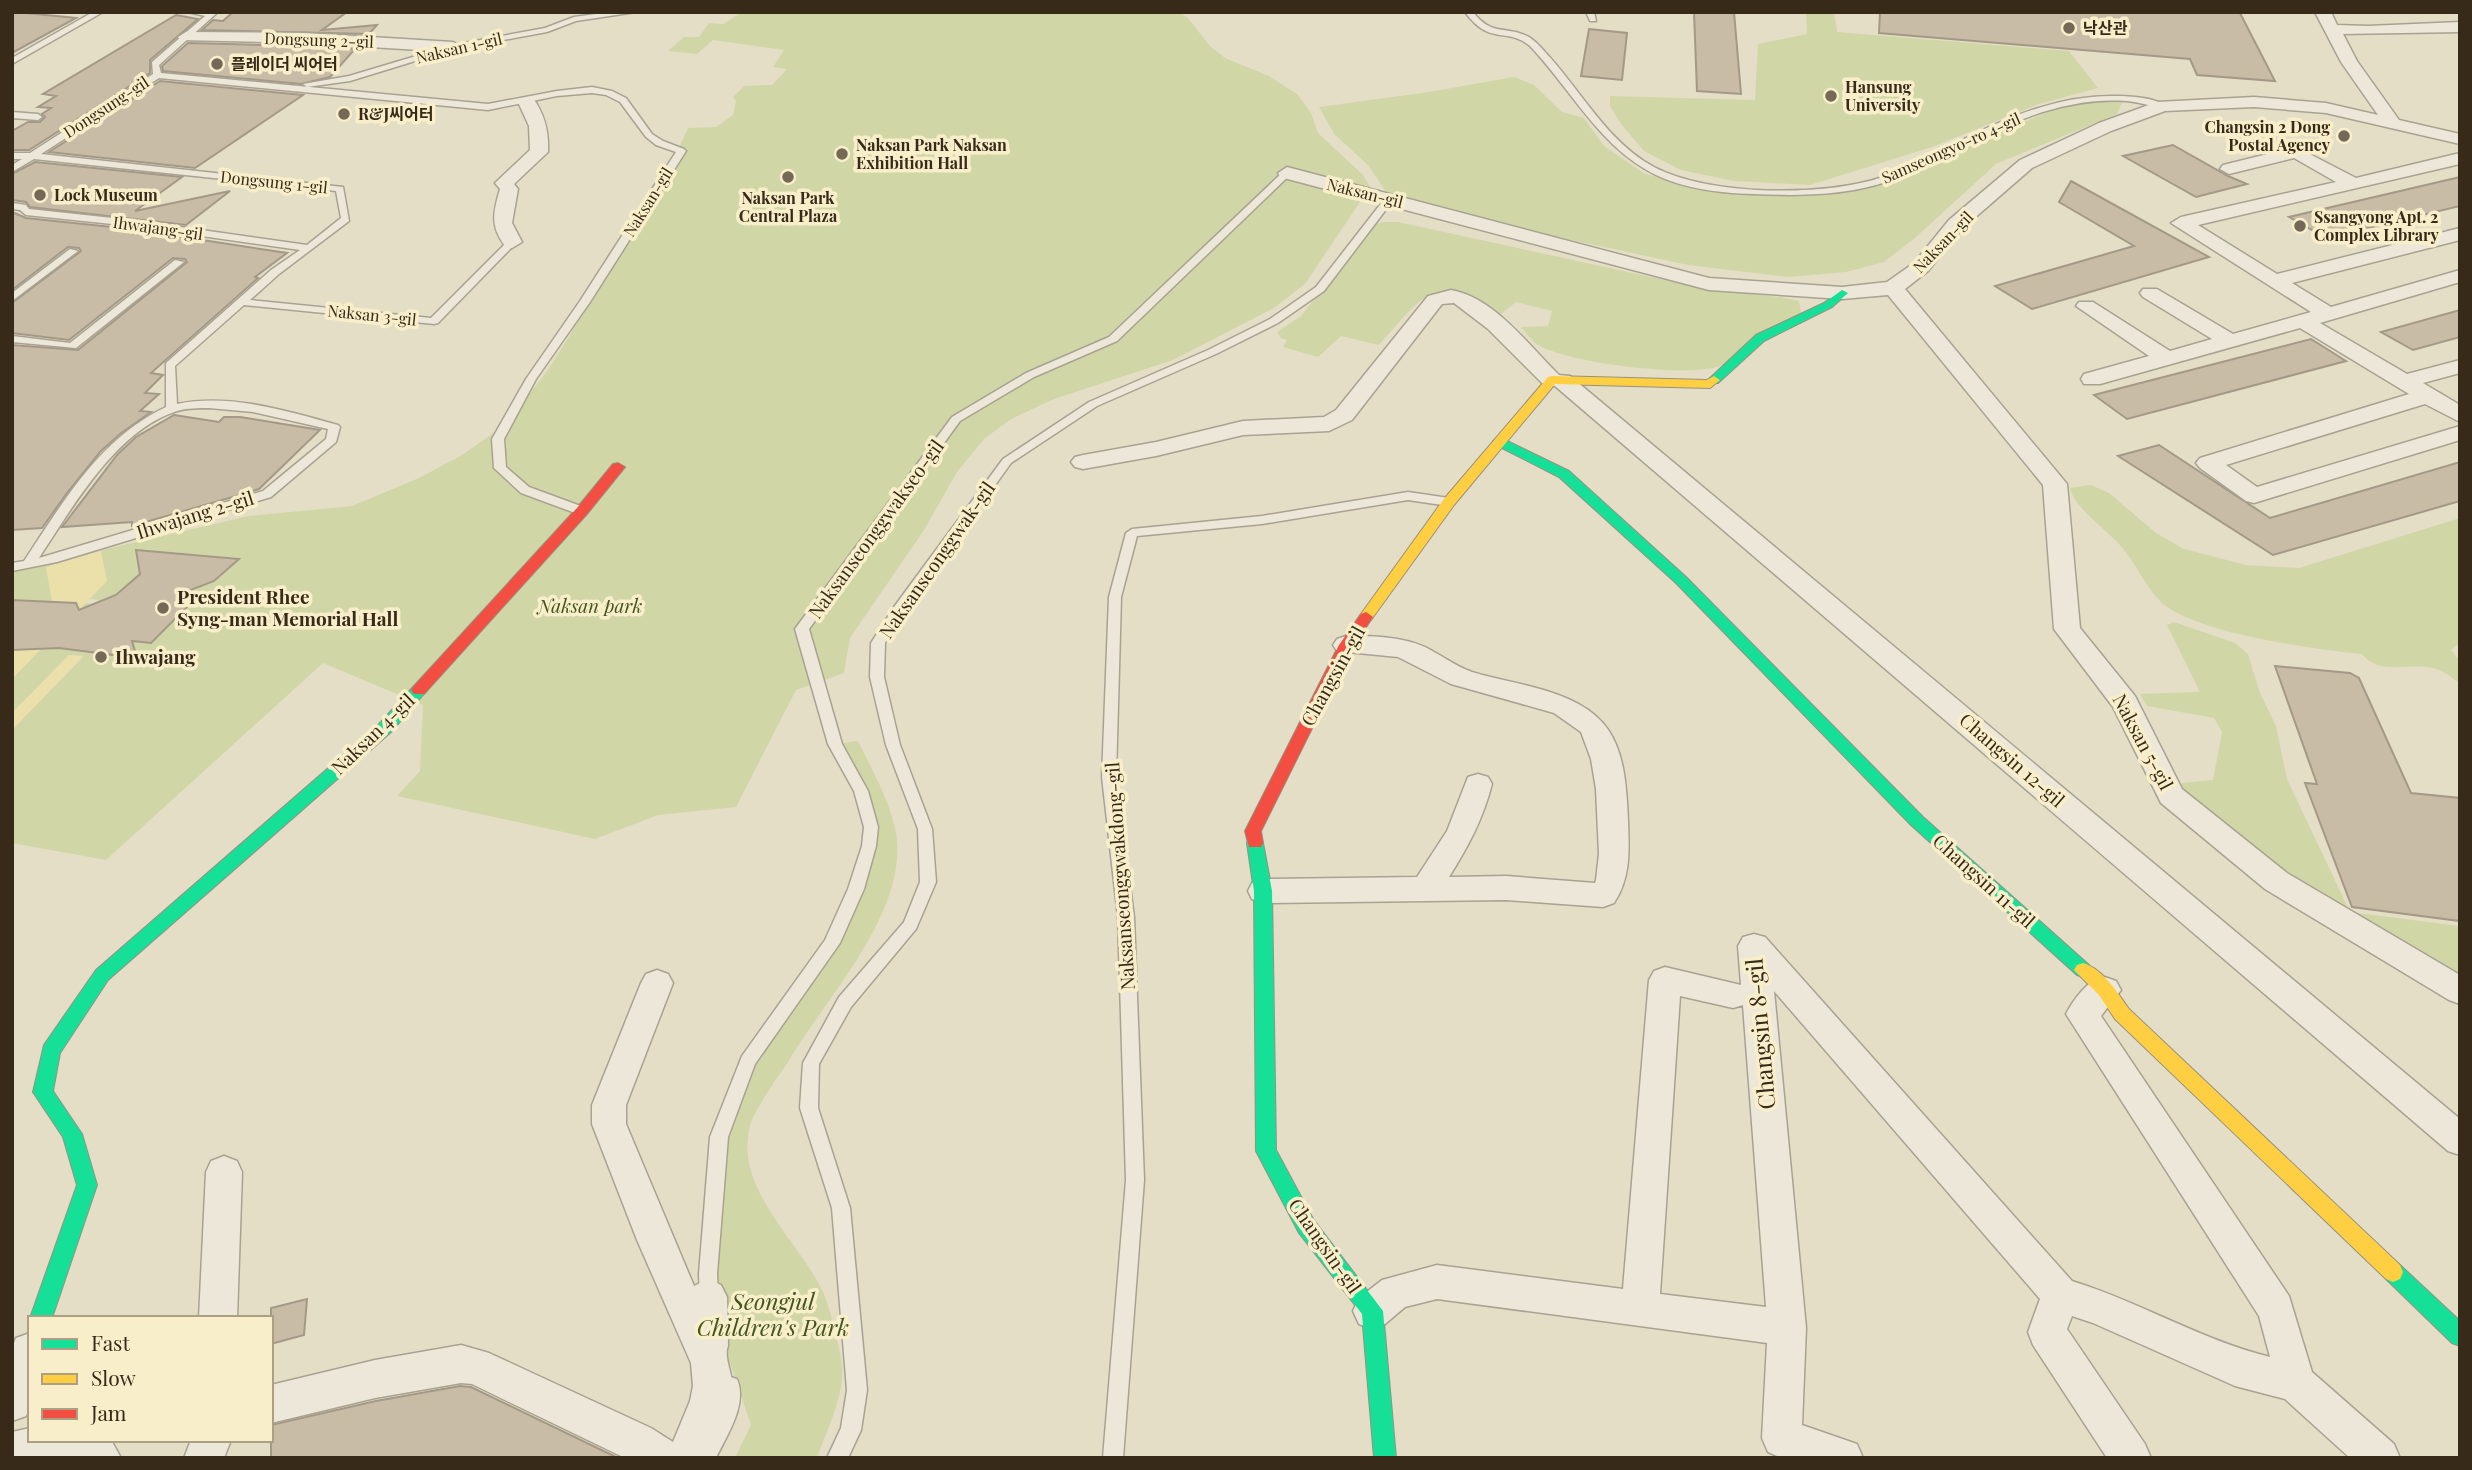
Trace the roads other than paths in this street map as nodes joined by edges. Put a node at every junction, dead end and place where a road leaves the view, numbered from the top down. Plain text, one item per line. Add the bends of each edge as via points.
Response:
1 (99, 12) edge
2 (192, 12) edge
3 (632, 12) edge
4 (1469, 12) edge
5 (2323, 12) edge
6 (213, 13) edge
7 (2460, 27) edge
8 (2332, 29) junction
9 (186, 37) junction
10 (453, 47) junction
11 (12, 62) edge
12 (157, 75) junction
13 (286, 87) junction
14 (527, 102) junction
15 (2163, 106) junction
16 (12, 115) edge
17 (37, 117) dead end
18 (2393, 124) junction
19 (2460, 139) edge
20 (12, 156) edge
21 (32, 156) junction
22 (2460, 158) edge
23 (12, 169) edge
24 (2229, 169) dead end
25 (1287, 173) joint
26 (2353, 184) junction
27 (1389, 199) junction
28 (12, 206) edge
29 (2460, 234) edge
30 (512, 242) joint
31 (307, 248) junction
32 (73, 251) dead end
33 (178, 262) dead end
34 (2460, 276) edge
35 (2274, 281) junction
36 (1893, 288) junction
37 (1842, 293) junction
38 (2150, 293) dead end
39 (12, 298) edge
40 (243, 302) junction
41 (2086, 306) dead end
42 (2328, 314) junction
43 (2304, 322) junction
44 (12, 339) edge
45 (2232, 342) junction
46 (2168, 359) junction
47 (2460, 366) edge
48 (2092, 379) dead end
49 (1557, 381) junction
50 (2404, 382) junction
51 (2427, 396) junction
52 (172, 408) junction
53 (2460, 415) edge
54 (2460, 433) edge
55 (1499, 441) junction
56 (1083, 462) dead end
57 (618, 467) dead end
58 (1449, 502) junction
59 (582, 511) junction
60 (29, 563) junction
61 (12, 566) edge
62 (1346, 645) junction
63 (1478, 784) dead end
64 (1426, 888) junction
65 (1263, 891) junction
66 (657, 983) dead end
67 (2105, 990) junction
68 (2460, 991) edge
69 (1733, 995) dead end
70 (2460, 1140) edge
71 (224, 1172) dead end
72 (2060, 1296) junction
73 (708, 1297) joint
74 (1640, 1308) junction
75 (1372, 1311) junction
76 (42, 1316) edge
77 (218, 1316) edge
78 (1787, 1328) junction
79 (2460, 1336) edge
80 (28, 1357) edge
81 (720, 1362) junction
82 (2296, 1383) junction
83 (12, 1402) edge
84 (273, 1404) edge
85 (649, 1450) edge
86 (12, 1452) edge
87 (101, 1458) edge
88 (687, 1458) edge
89 (706, 1458) edge
90 (837, 1458) edge
91 (1113, 1458) edge
92 (1385, 1458) edge
93 (1843, 1458) edge
94 (2131, 1458) edge
95 (2381, 1458) edge

1 - 11 lane
2 - 6 lane
3 - 10 lane, Naksan 1-gil via 574,19 547,30
4 - 15 lane, Samseongyo-ro 4-gil via 1483,28 1531,41 1616,141 1650,168 1675,179 1738,190 1867,185 1908,172 1997,125 2075,100 2107,98
5 - 8 street
6 - 9 lane, Dongsung-gil
7 - 8 street via 2368,32
8 - 18 street
9 - 10 street, Dongsung 2-gil
9 - 12 lane, Dongsung-gil via 155,64
10 - 13 lane, Naksan 1-gil via 350,78
12 - 13 lane, Naksan-gil
12 - 21 lane, Dongsung-gil
13 - 14 lane, Naksan-gil via 488,107
14 - 30 street, Naksan 3-gil via 540,139 539,152 504,183 509,189 501,230
14 - 59 lane, Naksan-gil via 569,91 608,92 626,102 657,144 681,151 531,379 498,439 500,468 525,490
15 - 18 street, Naksan-gil via 2289,104
15 - 36 street, Naksan-gil via 2026,164 1956,223 1921,267
16 - 17 lane
18 - 19 street, Naksan-gil
20 - 21 lane
21 - 23 lane
21 - 31 lane, Dongsung 1-gil via 340,189 346,219
22 - 26 street
24 - 26 street via 2296,152
25 - 27 street, Naksan-gil
25 - 73 lane, Naksanseonggwakseo-gil via 1113,339 1030,375 956,419 802,629 835,744 861,791 870,836 856,890 832,943 748,1061 719,1137
26 - 35 street via 2181,223
27 - 37 street, Naksan-gil via 1709,284
27 - 90 lane, Naksanseonggwak-gil via 1320,289 1274,321 1093,404 1007,461 878,643 877,677 892,745 925,829 928,882 910,925 845,1002 811,1063 808,1108 842,1208 856,1390 851,1430
28 - 31 lane, Ihwajang-gil via 26,212
29 - 35 street
30 - 40 lane, Naksan 3-gil via 434,321
31 - 40 lane, Dongsung 1-gil
32 - 39 lane
33 - 44 lane, Ihwajang-gil via 72,346
34 - 42 street
35 - 42 street
36 - 37 street, Naksan-gil
36 - 68 street, Naksan 5-gil via 2055,484 2067,629 2125,703 2171,796 2276,881
37 - 49 street via 1828,305 1760,338 1710,384
38 - 45 street
40 - 52 lane, Dongsung 1-gil via 170,365
41 - 46 street
42 - 43 street
43 - 45 street
43 - 50 street
45 - 46 street
46 - 48 street
47 - 50 street
49 - 55 street, Changsin-gil
49 - 56 street, Changsin 12-gil via 1484,315 1461,299 1442,296 1336,421 1243,428
49 - 70 street, Changsin 12-gil
50 - 51 street
51 - 53 street
51 - 54 street via 2208,463 2254,496
52 - 60 lane, Ihwajang 2-gil via 149,420 105,457 77,490
52 - 60 lane, Ihwajang 2-gil via 215,404 293,416 334,427 332,440 267,494
55 - 58 street, Changsin-gil
55 - 67 street, Changsin 11-gil via 1564,474 1671,572 1917,821
57 - 59 street, Naksan 4-gil
58 - 62 street, Changsin-gil
58 - 91 lane, Naksanseonggwakdong-gil via 1408,496 1262,520 1132,533 1115,597 1109,777 1126,918 1135,1180
59 - 76 street, Naksan 4-gil via 385,728 102,975 51,1051 43,1092 72,1134 87,1185
60 - 61 lane, Ihwajang 2-gil
62 - 64 street via 1401,649 1465,680 1567,708 1591,726 1598,738 1613,815 1613,876 1603,895
62 - 65 street, Changsin-gil via 1253,831
63 - 64 street via 1460,835
64 - 65 street
65 - 75 street, Changsin-gil via 1266,1151 1306,1226
66 - 81 street via 609,1105 609,1124 655,1240
67 - 79 street, Changsin 11-gil via 2122,1014
67 - 82 street via 2082,1014 2276,1310
69 - 74 street via 1665,980
71 - 77 street
72 - 78 street, Changsin 8-gil via 1754,946
72 - 82 street via 2099,1307 2235,1367
72 - 94 street via 2047,1332
73 - 81 street
74 - 75 street, Changsin-gil via 1437,1282 1395,1292
74 - 78 street, Changsin-gil
75 - 92 street, Changsin-gil
78 - 93 street, Changsin 8-gil via 1782,1438
80 - 83 street
81 - 85 street via 691,1426
81 - 88 street
81 - 89 lane via 728,1410
82 - 95 street
84 - 85 street via 461,1364 475,1366
86 - 87 street via 79,1443 93,1448

